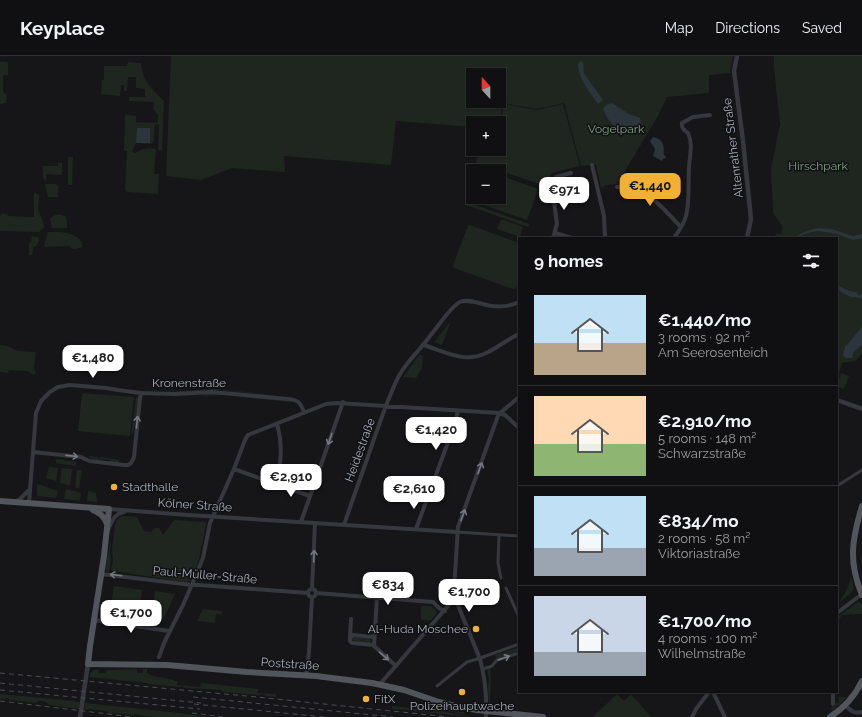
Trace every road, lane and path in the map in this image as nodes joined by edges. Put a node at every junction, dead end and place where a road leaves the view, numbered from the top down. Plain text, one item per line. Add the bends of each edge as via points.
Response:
1 (737, 56) edge
2 (710, 115) dead end
3 (592, 165) dead end
4 (571, 173) dead end
5 (617, 187) dead end
6 (681, 227) junction
7 (554, 236) edge
8 (605, 237) edge
9 (675, 237) edge
10 (747, 237) edge
11 (518, 302) edge
12 (518, 335) edge
13 (424, 345) junction
14 (141, 393) junction
15 (518, 398) edge
16 (838, 400) edge
17 (343, 402) junction
18 (386, 405) junction
19 (862, 409) edge
20 (458, 411) junction
21 (304, 413) junction
22 (499, 413) junction
23 (277, 424) junction
24 (518, 427) edge
25 (33, 452) junction
26 (280, 466) junction
27 (234, 468) junction
28 (862, 470) edge
29 (268, 481) junction
30 (277, 484) junction
31 (838, 485) edge
32 (29, 490) junction
33 (310, 496) junction
34 (0, 501) edge
35 (11, 502) junction
36 (29, 504) junction
37 (862, 506) edge
38 (86, 508) junction
39 (109, 509) junction
40 (128, 510) junction
41 (212, 517) junction
42 (301, 522) junction
43 (315, 523) junction
44 (344, 525) junction
45 (107, 529) junction
46 (416, 530) junction
47 (457, 532) junction
48 (499, 535) junction
49 (518, 536) edge
50 (101, 574) junction
51 (501, 578) dead end
52 (192, 585) junction
53 (506, 588) dead end
54 (314, 591) junction
55 (308, 593) junction
56 (862, 594) edge
57 (312, 597) junction
58 (377, 598) junction
59 (455, 598) junction
60 (445, 611) junction
61 (838, 612) edge
62 (518, 615) edge
63 (352, 619) dead end
64 (94, 620) junction
65 (169, 631) junction
66 (350, 637) junction
67 (374, 637) junction
68 (518, 644) edge
69 (374, 645) junction
70 (518, 652) edge
71 (159, 657) dead end
72 (88, 664) junction
73 (396, 666) junction
74 (483, 669) junction
75 (306, 676) junction
76 (862, 681) edge
77 (380, 684) junction
78 (437, 686) dead end
79 (708, 693) edge
80 (713, 693) edge
81 (833, 693) edge
82 (833, 704) dead end
83 (845, 705) junction
84 (862, 712) edge
85 (486, 714) edge
86 (80, 717) edge
87 (543, 717) edge
88 (692, 717) edge
89 (725, 717) edge
90 (830, 717) edge

1 - 10 street, Altenrather Straße via 734,71 751,219
2 - 6 street via 693,117 682,122 691,144 689,196 686,216
3 - 8 street via 604,216
4 - 7 street via 556,177 552,187 557,219
5 - 6 street via 642,191
6 - 9 street
11 - 13 street, Heidestraße via 493,307 465,300 460,302
12 - 13 street via 473,358 459,357
13 - 18 street, Heidestraße via 401,373
14 - 21 street, Kronenstraße via 212,392 290,399 299,402
14 - 25 street, Kronenstraße via 70,385 54,389 41,401 37,409
25 -> 14 street via 81,457 89,461 130,464 133,460
15 - 22 street
16 - 19 street
17 - 18 street
17 - 21 street via 326,404
17 -> 33 street
18 - 20 street
18 - 44 street, Heidestraße
20 - 22 street
20 - 46 street
21 - 23 street
22 - 24 street
47 -> 22 street
23 - 26 street via 281,440
23 - 27 street via 247,437
25 - 32 street, Kronenstraße
26 - 29 street via 273,466
26 - 30 street
27 - 29 street
27 - 41 street
28 - 31 street
29 - 30 street
30 - 33 street
32 - 35 street via 18,500
32 - 36 street, Kronenstraße
33 - 42 street
34 - 35 main road
35 - 36 main road
36 - 38 main road
37 - 56 main road via 852,548 855,576
38 - 39 main road
38 - 45 main road via 102,515
39 - 40 street, Kölner Straße
39 - 45 main road
40 - 41 street, Kölner Straße
40 - 45 street via 116,515
41 - 42 street, Kölner Straße
41 - 52 street
42 - 43 street, Kölner Straße
43 - 44 street, Kölner Straße
54 -> 43 street
44 - 46 street, Kölner Straße
45 - 50 main road
46 - 47 street, Kölner Straße
47 - 48 street, Kölner Straße
47 - 59 street
48 - 49 street, Kölner Straße
48 - 51 street via 498,563
52 -> 50 street, Paul-Müller-Straße
50 - 64 main road
52 - 55 street, Paul-Müller-Straße
52 - 65 street
53 - 62 street
54 - 55 street via 309,590
54 - 57 street via 315,596
54 - 58 street
55 - 57 street
56 - 61 street
57 - 75 street
58 - 60 street via 433,602
58 - 67 street
59 - 60 street
59 - 74 street
60 - 73 street
63 - 66 street
64 - 65 street
64 - 72 main road
65 - 71 street
66 - 67 street
66 - 69 street via 352,643
67 - 69 street
68 - 78 street, bridge via 467,662
69 -> 73 street
74 -> 70 street via 492,666 497,660
72 - 75 main road, Poststraße via 167,665
72 - 86 street
73 - 77 street
74 - 85 street
75 - 77 main road, Poststraße
76 - 83 main road
77 - 85 main road, Poststraße
79 - 88 street
80 - 89 street
81 - 82 street
83 - 84 street via 853,712
83 - 90 main road
85 - 87 main road, Poststraße

